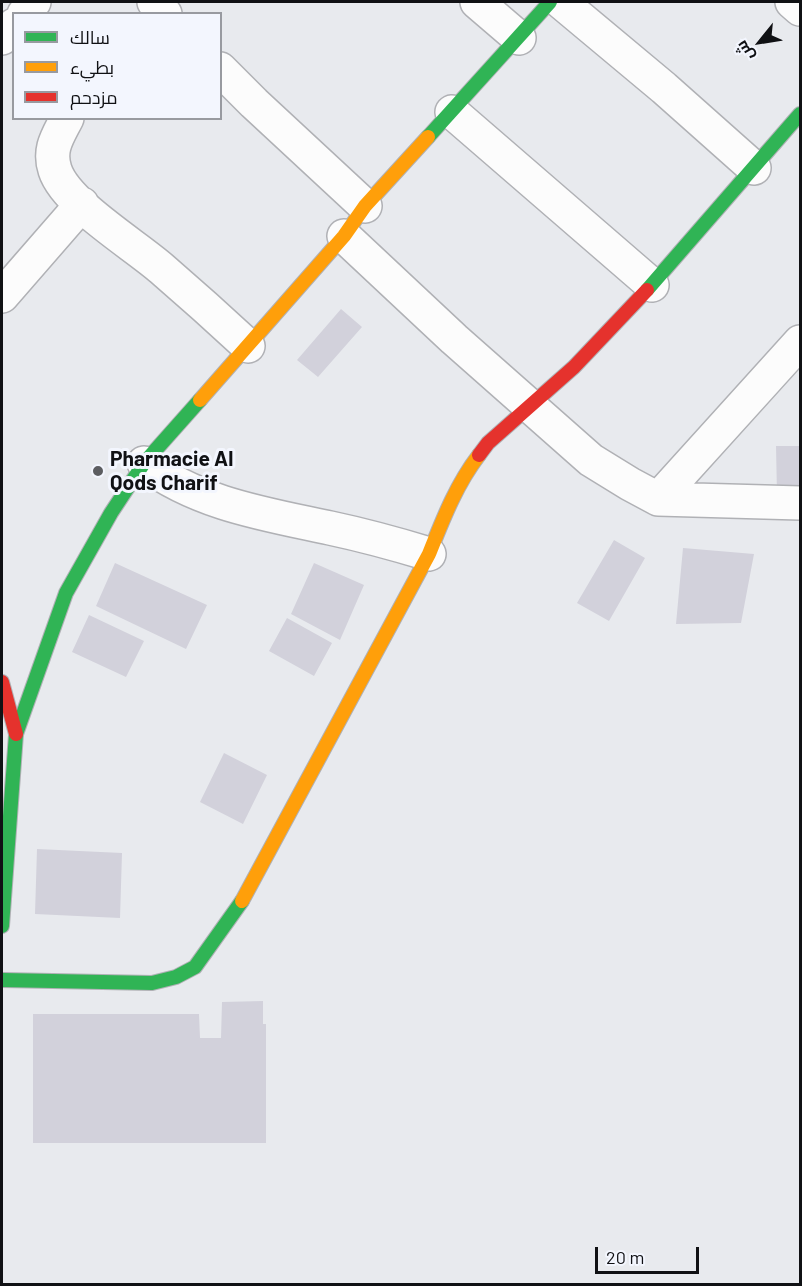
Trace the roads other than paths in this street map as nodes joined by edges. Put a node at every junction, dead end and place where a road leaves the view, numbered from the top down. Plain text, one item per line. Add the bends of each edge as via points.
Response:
1 (477, 2) edge
2 (550, 2) edge
3 (561, 2) edge
4 (792, 2) edge
5 (801, 9) edge
6 (519, 38) junction
7 (222, 71) edge
8 (452, 112) junction
9 (66, 120) edge
10 (797, 126) edge
11 (754, 168) junction
12 (82, 204) junction
13 (365, 206) junction
14 (344, 236) junction
15 (652, 285) junction
16 (2, 296) edge
17 (801, 342) edge
18 (248, 345) junction
19 (532, 405) junction
20 (144, 463) junction
21 (658, 499) junction
22 (801, 503) edge
23 (429, 554) junction
24 (2, 682) edge
25 (16, 734) junction
26 (5, 839) edge
27 (2, 926) edge
28 (2, 980) edge

1 - 6 street
2 - 6 street
3 - 11 street
4 - 5 street
6 - 8 street
7 - 13 street
8 - 13 street
8 - 15 street
9 - 12 street via 52,146 55,170
10 - 11 street
11 - 15 street
12 - 16 street
12 - 18 street
13 - 14 street
14 - 18 street
14 - 19 street via 454,339
15 - 19 street
17 - 21 street
18 - 20 street
19 - 21 street via 591,459
19 - 23 street via 488,443 463,476
20 - 23 street via 161,476 223,503
20 - 25 street via 66,593
21 - 22 street
23 - 28 street via 237,910 195,967 176,977 152,982
24 - 25 street
25 - 26 street
26 - 27 street

